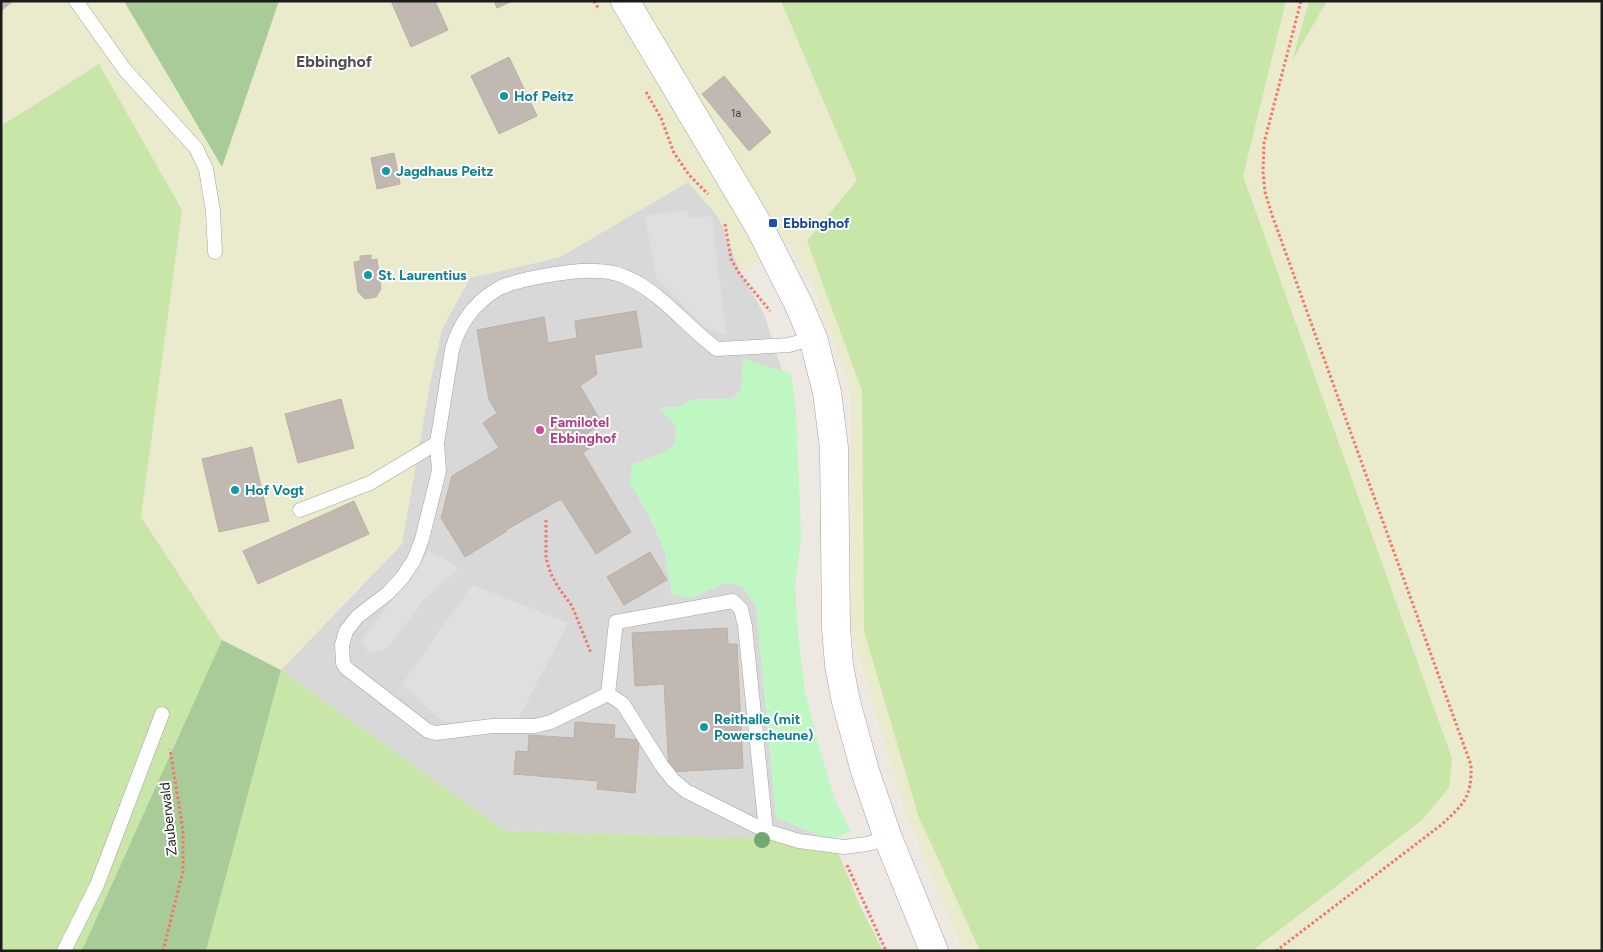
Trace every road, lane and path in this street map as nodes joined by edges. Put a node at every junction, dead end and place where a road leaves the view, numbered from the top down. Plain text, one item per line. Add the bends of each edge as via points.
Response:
1 (76, 1) edge
2 (594, 1) edge
3 (625, 1) edge
4 (1301, 1) edge
5 (598, 9) dead end
6 (643, 87) dead end
7 (709, 195) dead end
8 (724, 217) dead end
9 (215, 252) dead end
10 (801, 341) junction
11 (437, 442) junction
12 (300, 510) dead end
13 (546, 520) dead end
14 (608, 694) junction
15 (162, 714) joint
16 (766, 830) junction
17 (888, 838) junction
18 (836, 847) junction
19 (64, 951) edge
20 (163, 951) edge
21 (886, 951) edge
22 (934, 951) edge
23 (1276, 951) edge

1 - 9 lane via 125,70 196,148 206,169
2 - 5 path
3 - 10 street via 759,226 799,305
4 - 23 path via 1264,143 1265,192 1471,765 1471,783 1467,796 1441,825
6 - 7 path via 661,118 674,153 689,175
8 - 10 path via 731,259 739,273 776,318
10 - 11 lane via 716,349 648,289 618,275 583,271 515,282 496,290 477,306 456,336
10 - 17 street via 827,392 834,448 839,665 855,736
11 - 12 lane via 370,482
11 - 14 lane via 438,471 422,540 414,560 388,593 357,617 346,632 342,646 346,668 428,731 436,733 492,726 536,726
13 - 14 path via 546,558 551,574 572,606
14 - 16 lane via 623,704 673,780 686,791
14 - 16 lane via 616,622 733,601 741,609 745,626
15 - 19 lane via 97,885
15 - 20 path, Zauberwald via 180,802 183,841 183,871
16 - 18 lane via 800,841
17 - 18 lane
17 - 22 street
18 - 21 path via 848,866

